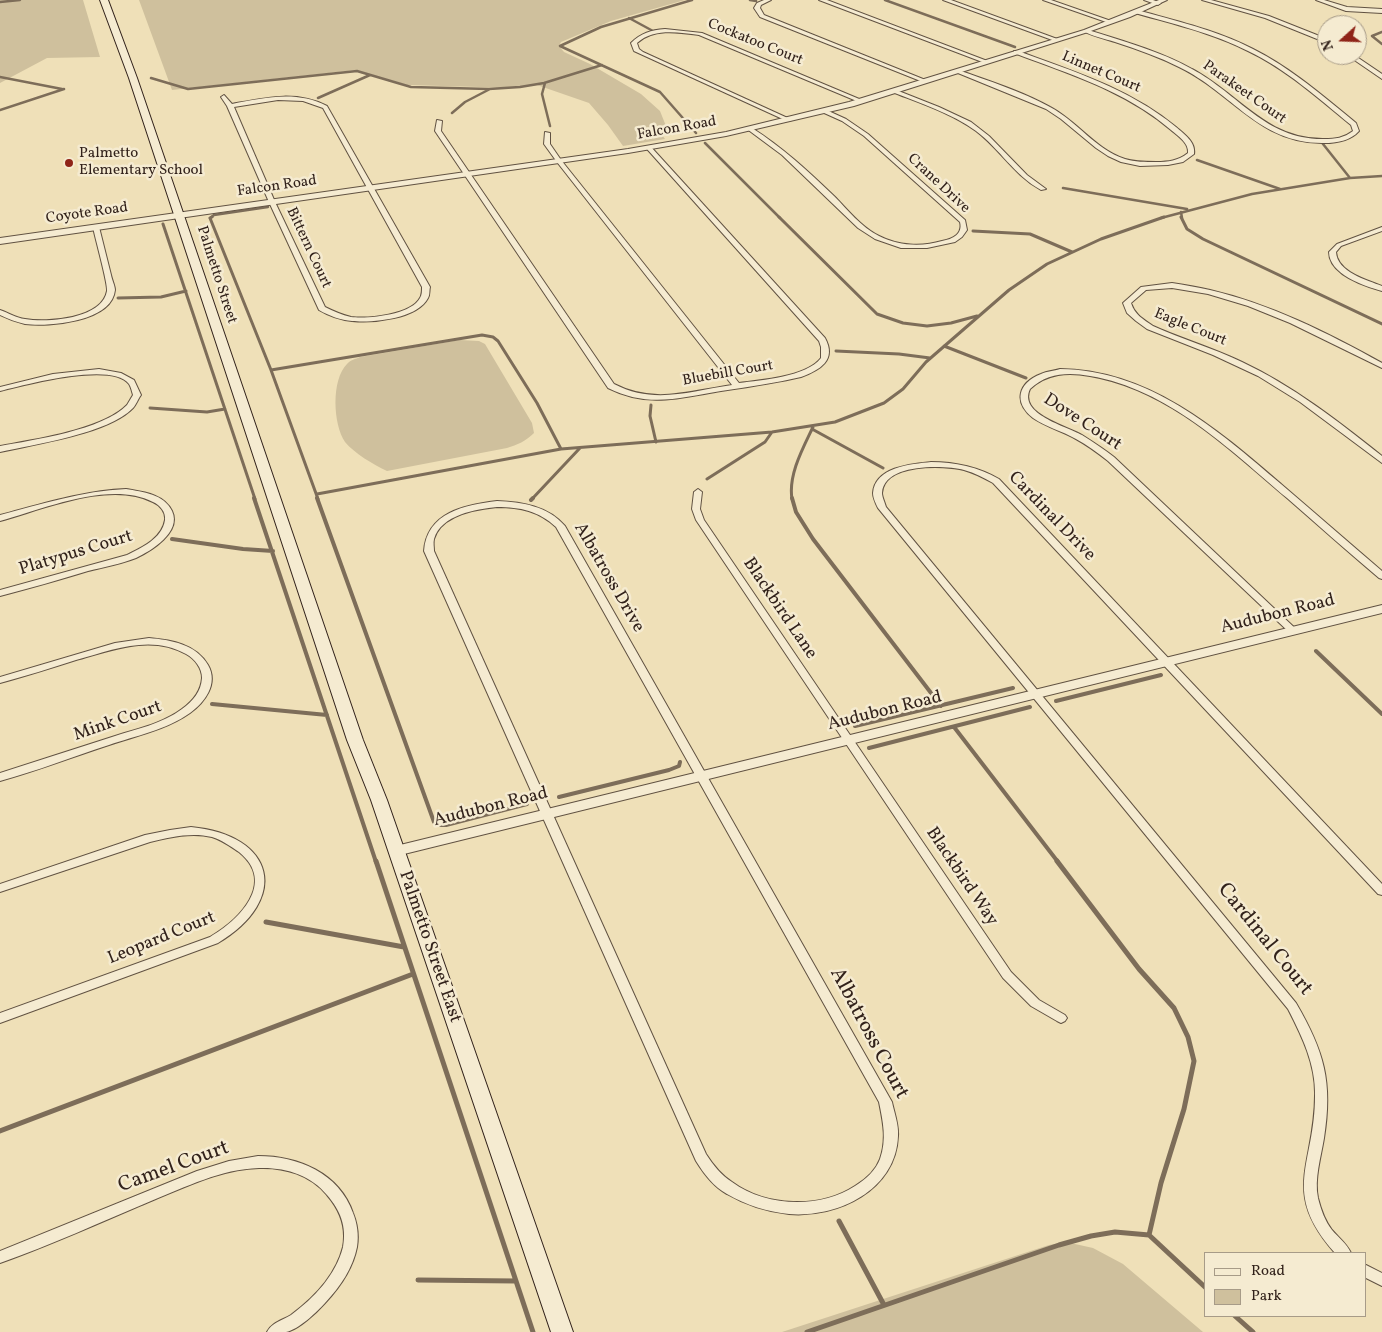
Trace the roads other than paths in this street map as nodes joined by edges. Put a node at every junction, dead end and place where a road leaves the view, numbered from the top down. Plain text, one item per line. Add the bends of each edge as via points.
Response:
1 (104, 0) edge
2 (768, 0) edge
3 (822, 0) edge
4 (946, 0) edge
5 (1046, 0) edge
6 (1147, 0) edge
7 (1205, 0) edge
8 (1319, 0) edge
9 (1161, 2) edge
10 (1382, 11) edge
11 (1136, 12) junction
12 (1111, 22) junction
13 (1086, 30) junction
14 (1317, 37) edge
15 (1057, 40) junction
16 (1016, 52) junction
17 (986, 62) junction
18 (1365, 65) edge
19 (956, 71) junction
20 (1382, 77) edge
21 (925, 81) junction
22 (894, 91) junction
23 (224, 97) dead end
24 (861, 101) junction
25 (230, 106) junction
26 (824, 111) junction
27 (789, 120) junction
28 (439, 121) dead end
29 (750, 129) junction
30 (547, 133) dead end
31 (649, 148) junction
32 (559, 161) junction
33 (466, 174) junction
34 (371, 188) junction
35 (1043, 189) dead end
36 (272, 202) junction
37 (178, 215) junction
38 (96, 227) junction
39 (1381, 230) edge
40 (0, 240) edge
41 (1382, 289) edge
42 (0, 312) edge
43 (1382, 366) edge
44 (737, 386) junction
45 (0, 389) edge
46 (0, 450) edge
47 (1382, 460) edge
48 (698, 492) dead end
49 (0, 518) edge
50 (295, 562) joint
51 (1382, 576) edge
52 (0, 593) edge
53 (1382, 609) edge
54 (1293, 631) junction
55 (1167, 662) junction
56 (0, 680) edge
57 (1035, 694) junction
58 (847, 740) junction
59 (701, 776) junction
60 (0, 777) edge
61 (547, 814) junction
62 (396, 851) junction
63 (0, 888) edge
64 (1382, 891) edge
65 (0, 1018) edge
66 (1061, 1018) dead end
67 (1343, 1252) edge
68 (0, 1257) edge
69 (1367, 1272) edge
70 (1382, 1280) edge
71 (274, 1332) edge
72 (562, 1332) edge

1 - 37 main road, Palmetto Street
2 - 21 street via 757,8 762,16
3 - 17 street
4 - 15 street
5 - 12 street
6 - 9 street
7 - 14 street via 1267,17
8 - 10 street via 1346,9
9 - 11 street, Falcon Road
11 - 12 street, Falcon Road
11 - 13 street, Parakeet Court via 1230,41 1266,58 1354,124 1354,133 1342,139 1319,142 1278,134 1213,83 1189,69
12 - 13 street, Falcon Road
13 - 15 street, Falcon Road
15 - 16 street, Falcon Road
16 - 17 street, Falcon Road
16 - 19 street, Linnet Court via 1101,84 1135,101 1174,129 1190,145 1191,154 1181,161 1162,164 1138,164 1116,159 1058,114
17 - 19 street, Falcon Road
18 - 20 street
19 - 21 street, Falcon Road
21 - 22 street, Falcon Road
22 - 24 street, Falcon Road
22 - 35 street via 956,117 978,130 1022,176
23 - 25 street
24 - 26 street, Falcon Road
24 - 27 street, Cockatoo Court via 700,34 659,32 641,37 634,43 634,48 641,54
25 - 34 street via 290,99 322,105
25 - 36 street
26 - 27 street, Falcon Road
26 - 29 street, Crane Drive via 855,128 923,185 963,221 963,233 946,243 922,246 876,238 792,160
27 - 29 street, Falcon Road
28 - 33 street, Bluebill Court via 438,131
29 - 31 street, Falcon Road
30 - 32 street via 547,144
31 - 32 street, Falcon Road
31 - 44 street, Bluebill Court via 826,348 824,360 817,367
32 - 33 street, Falcon Road
32 - 44 street
33 - 34 street, Falcon Road
33 - 44 street, Bluebill Court via 611,386 630,395 673,398
34 - 36 street, Falcon Road
34 - 36 street, Bittern Court via 427,290 419,304 388,317 354,319 322,308
36 - 37 street, Falcon Road
37 - 38 street, Coyote Road
37 - 50 main road, Palmetto Street
38 - 40 street, Coyote Road
38 - 42 street via 111,290 104,304 80,317 54,322 18,321
39 - 41 street via 1339,245 1332,255 1340,268
43 - 47 street, Eagle Court via 1297,323 1203,289 1153,287 1135,294 1127,303 1130,314 1143,324 1221,355 1284,387
45 - 46 street via 67,373 96,372 126,379 135,386 137,395 128,409 109,421
48 - 58 street, Blackbird Lane via 696,502 700,520
49 - 52 street, Platypus Court via 92,494 123,491 157,500 166,508 170,519 162,536 135,554
50 - 62 main road, Palmetto Street East
51 - 54 street, Dove Court via 1228,443 1156,396 1116,379 1086,372 1043,376 1026,388 1023,394 1026,407 1041,419 1089,443 1112,459
53 - 54 street, Audubon Road
54 - 55 street, Audubon Road
55 - 57 street, Audubon Road
55 - 57 street, Cardinal Drive via 996,481 974,470 939,464 912,466 888,476 878,491 882,508
55 - 64 street
56 - 60 street, Mink Court via 110,647 147,642 188,650 205,667 207,680 203,693 193,706 168,722
57 - 58 street, Audubon Road
57 - 67 street, Cardinal Court via 1284,996 1305,1029 1314,1052 1322,1094 1321,1124 1309,1178 1310,1200 1320,1224
58 - 59 street, Audubon Road
58 - 66 street, Blackbird Way via 1007,975 1035,1003
59 - 61 street, Audubon Road
59 - 61 street, Albatross Drive via 560,526 545,514 523,506 478,506 458,512 442,522 429,539 428,551
59 - 61 street, Albatross Court via 889,1114 892,1140 884,1165 866,1187 840,1202 808,1210 759,1204 730,1190 709,1169
61 - 62 street, Audubon Road
62 - 72 main road, Palmetto Street East
63 - 65 street, Leopard Court via 143,840 182,832 208,834 238,845 257,866 260,882 251,909 235,926 214,940
68 - 71 street, Camel Court via 217,1168 273,1162 298,1168 320,1179 339,1198 349,1223 348,1252 344,1266 327,1294 301,1318
69 - 70 street

